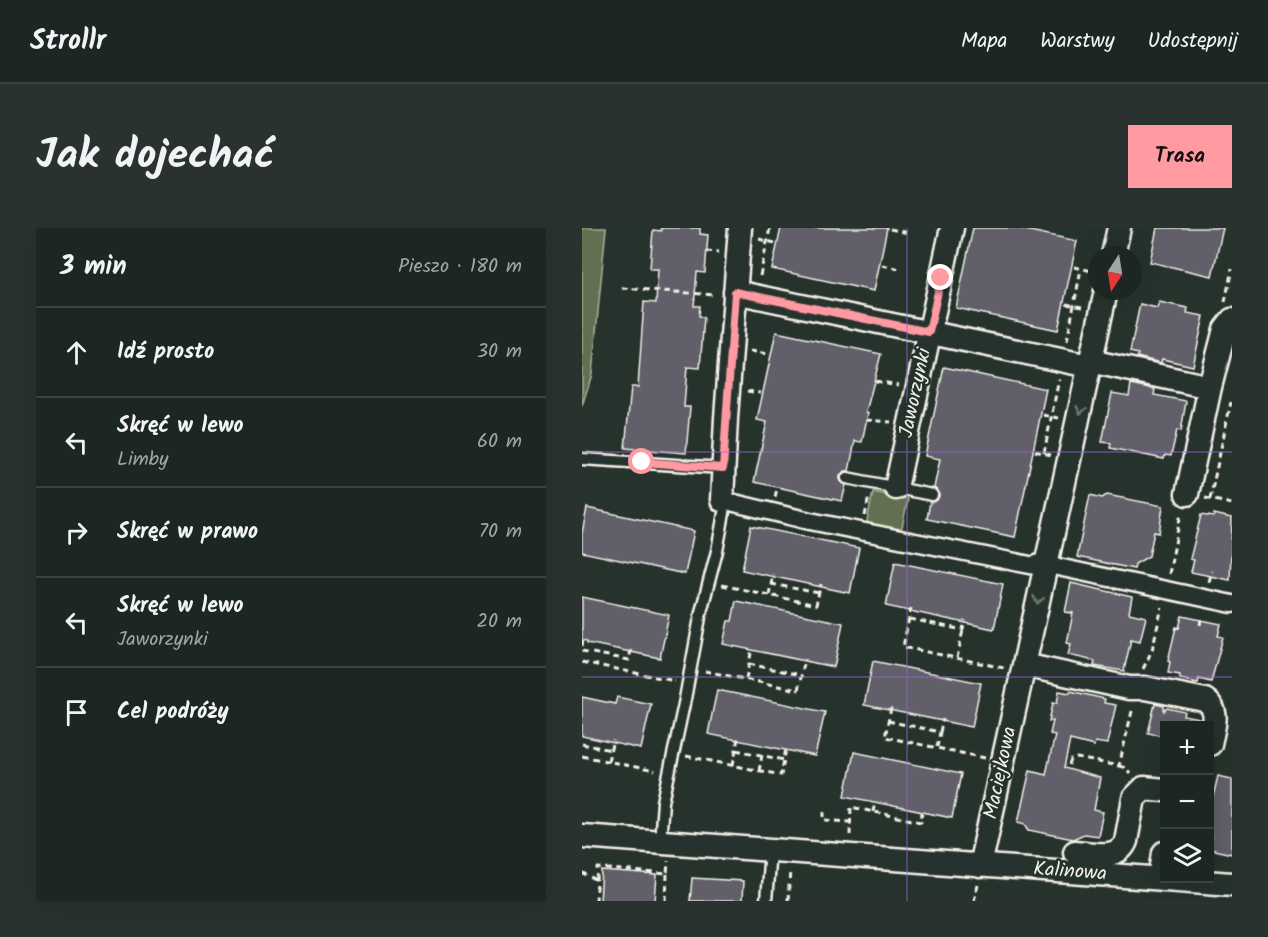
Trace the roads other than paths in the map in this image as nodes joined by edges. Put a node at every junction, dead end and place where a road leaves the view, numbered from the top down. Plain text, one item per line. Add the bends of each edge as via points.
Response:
1 (952, 228) edge
2 (1119, 228) edge
3 (749, 234) edge
4 (1115, 246) edge
5 (728, 294) junction
6 (1104, 300) edge
7 (1228, 312) edge
8 (929, 332) junction
9 (1090, 363) junction
10 (1210, 387) junction
11 (582, 459) edge
12 (723, 468) junction
13 (847, 477) dead end
14 (896, 488) junction
15 (1187, 494) road end
16 (932, 495) dead end
17 (723, 506) junction
18 (1047, 565) junction
19 (1232, 604) edge
20 (1018, 668) junction
21 (1214, 721) edge
22 (1160, 790) edge
23 (582, 836) edge
24 (660, 842) junction
25 (770, 850) junction
26 (1075, 852) dead end
27 (979, 874) junction
28 (1160, 879) edge
29 (1214, 883) edge
30 (1232, 884) edge
31 (766, 901) edge

1 - 8 street, Jaworzynki
2 - 4 street
3 - 5 street
5 - 8 street
5 - 12 street
6 - 9 street, Maciejkowa
7 - 10 street
8 - 9 street
8 - 14 street, Jaworzynki
9 - 10 street
9 -> 18 street, Maciejkowa
10 - 15 street
11 - 12 lane
12 - 17 street
13 - 14 lane
14 - 16 lane
17 - 18 street via 1035,566
17 - 24 lane via 663,802
18 - 19 street
18 -> 20 street, Maciejkowa
20 - 21 street via 1205,700 1212,706
20 - 27 street, Maciejkowa
22 - 26 street via 1144,788 1135,795 1123,848 1109,854
23 - 24 street
24 - 25 street
25 - 27 street
25 - 31 lane
27 - 28 street, Kalinowa
29 - 30 street, Kalinowa

